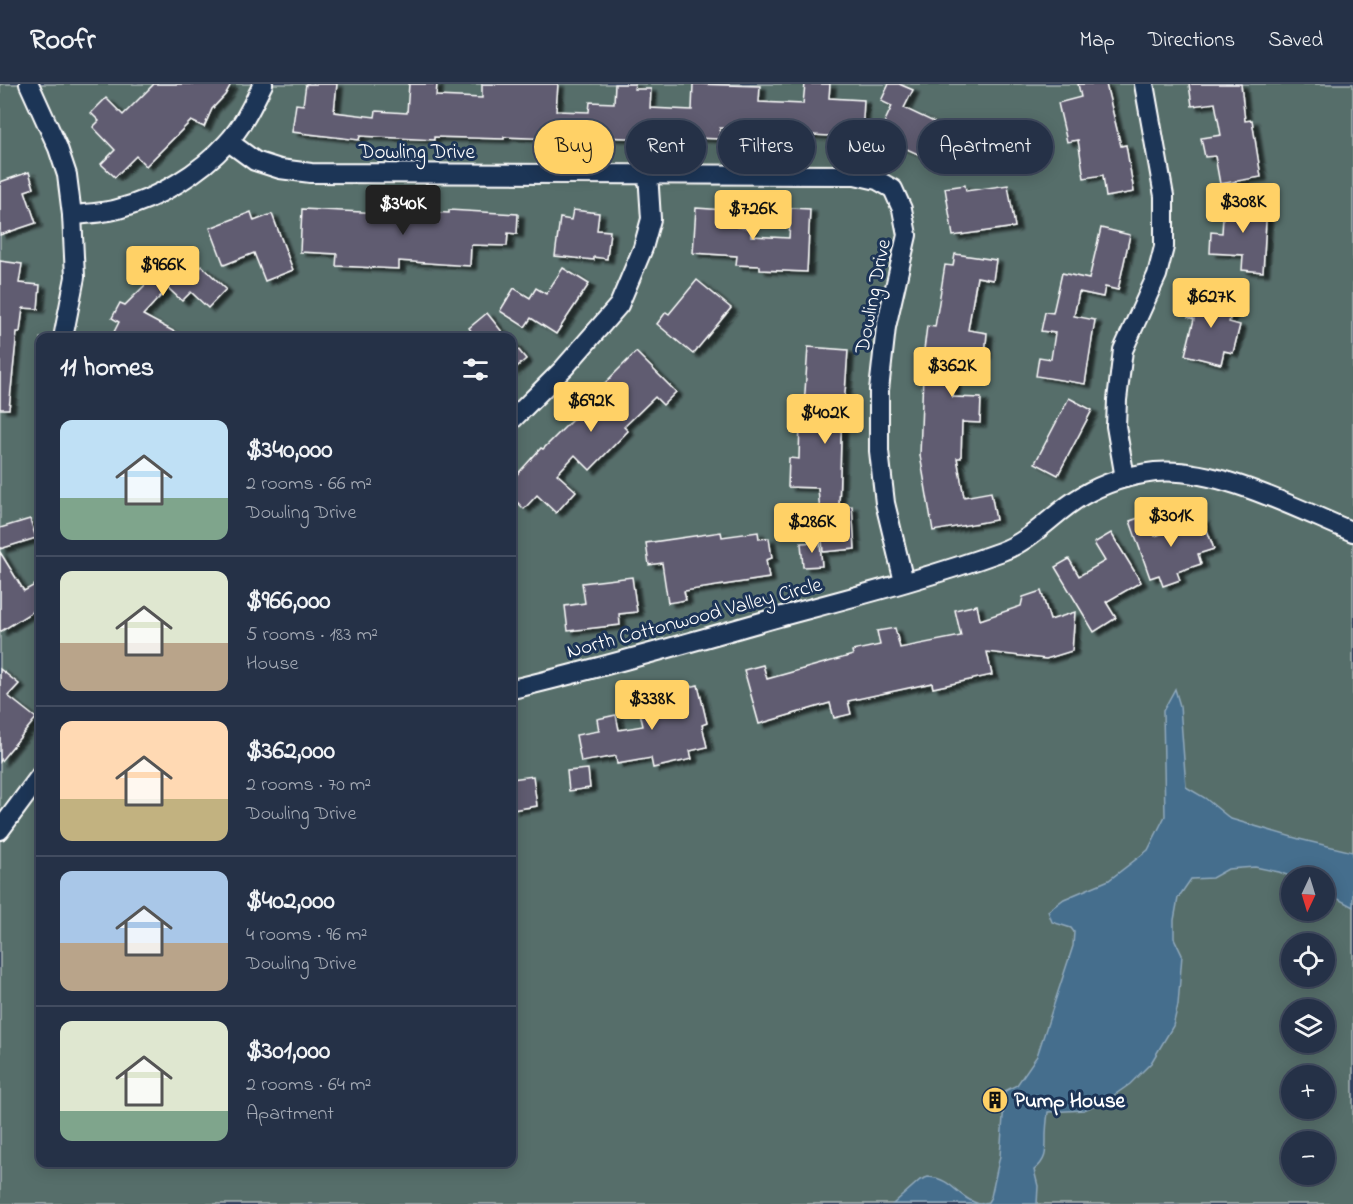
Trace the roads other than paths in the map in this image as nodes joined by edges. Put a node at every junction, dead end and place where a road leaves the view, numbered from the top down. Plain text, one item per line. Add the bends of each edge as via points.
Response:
1 (29, 84) edge
2 (263, 84) edge
3 (1144, 84) edge
4 (229, 142) junction
5 (626, 173) edge
6 (648, 174) edge
7 (706, 174) edge
8 (72, 215) junction
9 (64, 333) edge
10 (516, 416) edge
11 (1125, 478) junction
12 (1353, 532) edge
13 (904, 582) junction
14 (516, 688) edge
15 (36, 781) edge
16 (0, 830) edge

1 - 8 street via 64,166
2 - 4 street
3 - 11 street via 1164,196 1164,248 1157,275 1123,350 1116,426
4 - 5 street, Dowling Drive via 255,161 311,173
4 - 8 street via 191,174 158,194 120,209
6 - 10 street via 651,219 619,305
7 - 13 street, Dowling Drive via 855,175 877,180 892,189 902,208 907,235 886,327 879,390 879,451 885,503
8 - 9 street via 75,277
11 - 12 street, North Cottonwood Valley Circle via 1157,472 1224,479
11 - 13 street, North Cottonwood Valley Circle via 1083,495 1003,551
13 - 14 street, North Cottonwood Valley Circle
15 - 16 street

